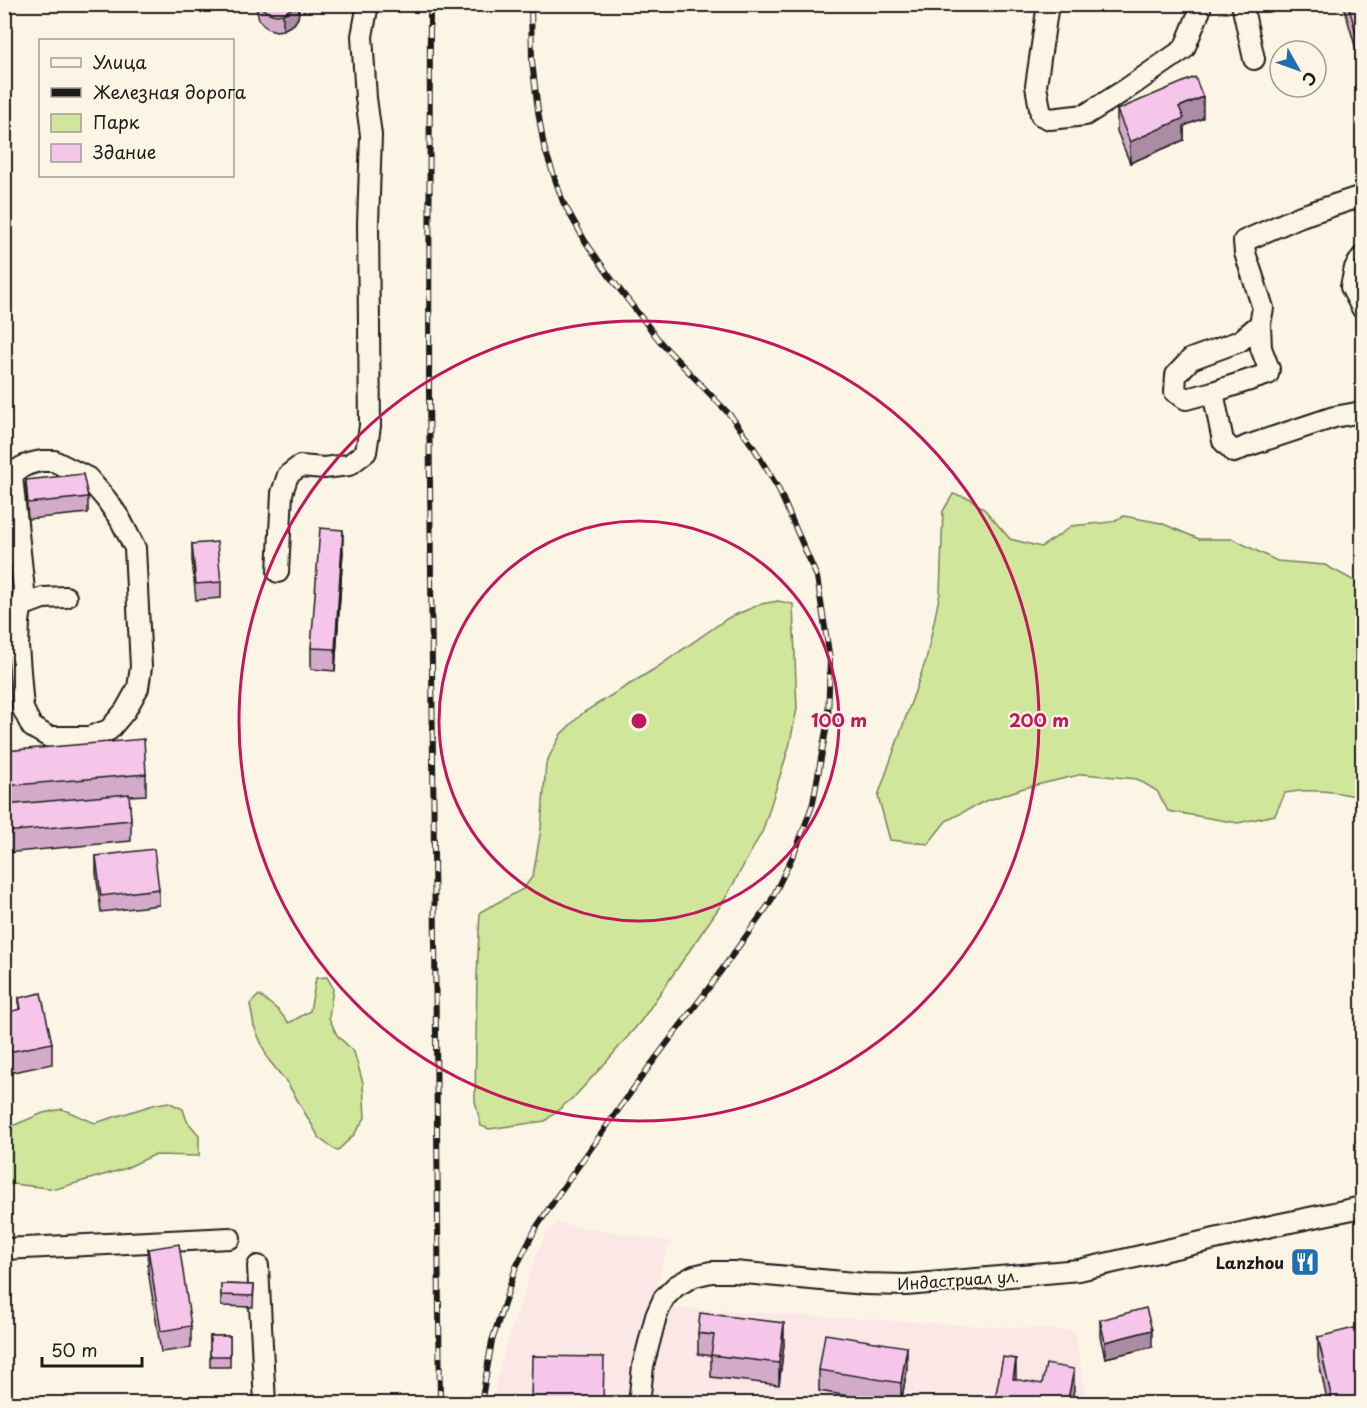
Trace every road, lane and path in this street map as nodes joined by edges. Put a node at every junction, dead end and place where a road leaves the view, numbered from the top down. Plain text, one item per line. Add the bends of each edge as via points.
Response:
1 (368, 4) edge
2 (1048, 4) edge
3 (1200, 4) edge
4 (1242, 4) edge
5 (1254, 59) dead end
6 (1362, 196) edge
7 (1362, 256) edge
8 (1362, 308) edge
9 (1260, 324) junction
10 (1214, 392) junction
11 (1362, 412) edge
12 (278, 572) dead end
13 (66, 597) dead end
14 (13, 610) edge
15 (1362, 1207) edge
16 (230, 1238) dead end
17 (4, 1249) edge
18 (258, 1266) dead end
19 (265, 1404) edge
20 (639, 1404) edge

1 - 12 street via 362,36 371,135 370,426 366,452 349,465 300,466 288,475 282,493
2 - 3 street via 1036,86 1041,115 1050,119 1085,115 1184,49
4 - 5 street
6 - 9 street via 1300,216 1244,241 1263,308
7 - 8 street via 1351,287
9 - 10 street via 1268,374
9 - 10 street via 1240,341 1191,359 1176,375 1175,392 1186,399
10 - 11 street via 1223,441 1234,452 1334,417
13 - 14 street via 43,598
14 - 14 street via 18,622 22,709 32,727 49,737 89,737 109,730 134,696 140,678 135,548 120,519 88,478 54,461 32,463 17,469 12,476 24,590
15 - 20 street, Индастриал ул. via 1079,1270 906,1284 734,1272 694,1276 664,1298 656,1316 643,1366
16 - 17 street
18 - 19 street

